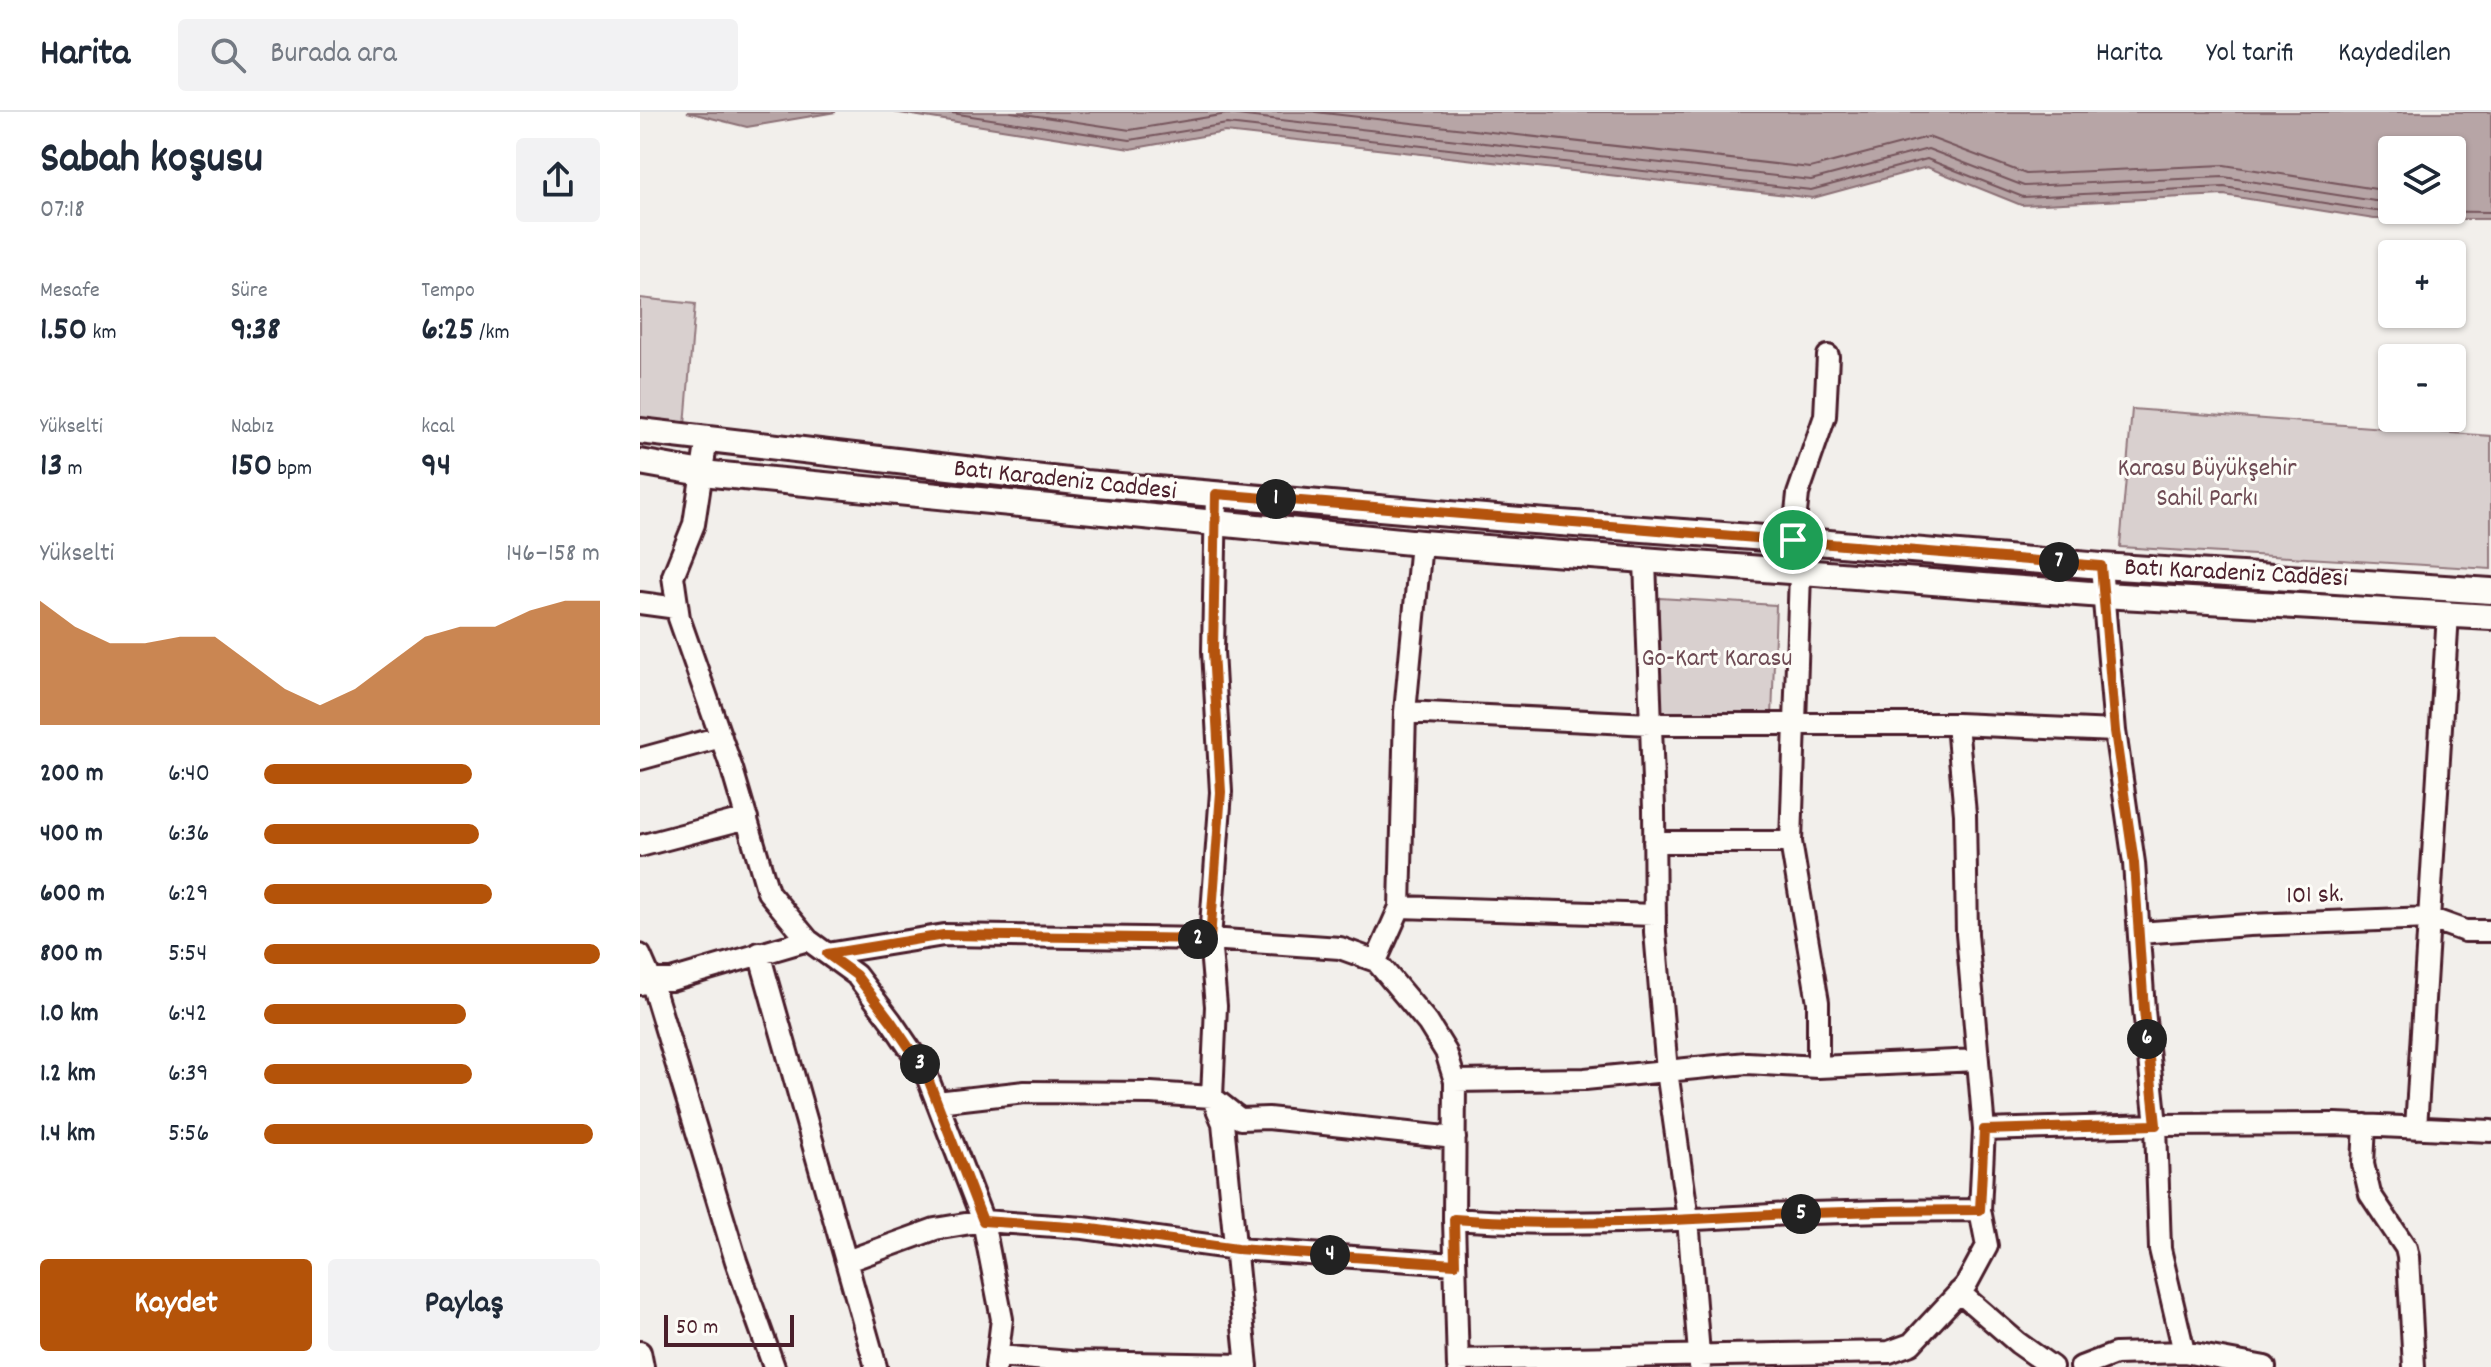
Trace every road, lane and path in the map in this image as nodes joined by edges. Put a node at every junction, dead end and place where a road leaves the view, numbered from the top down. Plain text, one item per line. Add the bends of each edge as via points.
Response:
1 (1828, 356) dead end
2 (640, 431) edge
3 (707, 438) junction
4 (640, 462) edge
5 (702, 473) junction
6 (1216, 494) junction
7 (1214, 524) junction
8 (1793, 540) junction
9 (1421, 543) junction
10 (1645, 561) junction
11 (2101, 566) junction
12 (1800, 573) junction
13 (2491, 591) edge
14 (2103, 595) junction
15 (640, 603) edge
16 (677, 608) junction
17 (2448, 614) junction
18 (2491, 617) edge
19 (1405, 712) junction
20 (1650, 724) junction
21 (1957, 724) junction
22 (1796, 725) junction
23 (2115, 731) junction
24 (721, 737) junction
25 (640, 759) edge
26 (747, 818) junction
27 (1654, 842) junction
28 (1791, 842) junction
29 (640, 846) edge
30 (1400, 907) junction
31 (1655, 915) junction
32 (2429, 918) junction
33 (2491, 931) edge
34 (2139, 933) junction
35 (1210, 939) junction
36 (808, 940) junction
37 (759, 953) junction
38 (827, 954) junction
39 (640, 955) edge
40 (1376, 961) junction
41 (646, 982) edge
42 (1978, 1060) junction
43 (1818, 1067) junction
44 (1667, 1071) junction
45 (1455, 1081) junction
46 (1212, 1097) junction
47 (937, 1102) junction
48 (2156, 1125) junction
49 (2365, 1125) junction
50 (2416, 1128) junction
51 (1984, 1130) junction
52 (2491, 1131) edge
53 (1455, 1138) junction
54 (1980, 1210) junction
55 (1454, 1219) junction
56 (1688, 1219) junction
57 (983, 1221) junction
58 (1237, 1249) junction
59 (847, 1261) junction
60 (1455, 1264) junction
61 (1959, 1292) junction
62 (640, 1352) edge
63 (2184, 1352) junction
64 (1700, 1361) edge
65 (997, 1362) edge
66 (1458, 1364) edge
67 (2228, 1364) edge
68 (1247, 1366) edge
69 (643, 1367) edge
70 (774, 1367) edge
71 (876, 1367) edge
72 (2052, 1367) edge
73 (2081, 1367) edge
74 (2265, 1367) edge
75 (2414, 1367) edge

1 - 8 street via 1825,416 1798,494
2 - 3 main road, Batı Karadeniz Caddesi
3 - 5 street
3 - 6 main road, Batı Karadeniz Caddesi
4 - 5 main road, Batı Karadeniz Caddesi
5 - 7 main road, Batı Karadeniz Caddesi
5 - 16 street via 694,524 673,576
6 - 7 street
6 - 8 main road, Batı Karadeniz Caddesi
7 - 9 main road, Batı Karadeniz Caddesi
7 - 35 street via 1213,651 1221,792
8 - 11 main road, Batı Karadeniz Caddesi
9 - 10 main road, Batı Karadeniz Caddesi
9 - 19 street
10 - 12 main road, Batı Karadeniz Caddesi
10 - 20 street
11 - 13 main road, Batı Karadeniz Caddesi
11 - 14 street
12 - 14 main road, Batı Karadeniz Caddesi
12 - 22 street
14 - 17 main road, Batı Karadeniz Caddesi
14 - 23 street
15 - 16 street
16 - 24 street
17 - 18 main road, Batı Karadeniz Caddesi
17 - 32 street
19 - 20 street
19 - 30 street
20 - 22 street
20 - 27 street
21 - 22 street
21 - 23 street
21 - 42 street
22 - 28 street
23 - 34 street
24 - 25 street
24 - 26 street
26 - 29 street
26 - 36 street via 768,892
27 - 28 street
27 - 31 street
28 - 43 street via 1818,1002
30 - 31 street
30 - 40 street
31 - 44 street
32 - 33 street, 101 sk. via 2465,931
32 - 34 street, 101 sk.
32 - 50 street
34 - 48 street
35 - 38 street via 944,935
35 - 40 street via 1340,948
35 - 46 street via 1216,1006
36 - 37 street
36 - 38 street
37 - 41 street via 671,980
37 - 59 street
38 - 47 street via 856,975 891,1021 925,1071
39 - 41 street
40 - 45 street via 1428,1023 1446,1052
41 - 70 street
42 - 43 street
42 - 51 street
43 - 44 street via 1747,1063
44 - 45 street via 1585,1079
44 - 56 street
45 - 53 street
46 - 47 street via 1025,1092
46 - 53 street via 1240,1119
46 - 58 street via 1223,1123
47 - 57 street
48 - 49 street
48 - 51 street
48 - 63 street via 2160,1249
49 - 50 street
49 - 75 street via 2363,1164 2370,1194 2408,1257
50 - 52 street
51 - 54 street
53 - 55 street
54 - 56 street
54 - 61 street via 1987,1246
55 - 56 street
55 - 60 street
56 - 64 street
57 - 58 street via 1084,1228
57 - 59 street via 935,1229
57 - 65 street via 1002,1319
58 - 60 street
58 - 68 street
59 - 71 street
60 - 66 street
61 - 64 street via 1911,1344 1889,1352
61 - 72 street
62 - 69 street
63 - 67 street
63 - 73 street via 2115,1354
64 - 66 street
65 - 68 street
67 - 74 street

